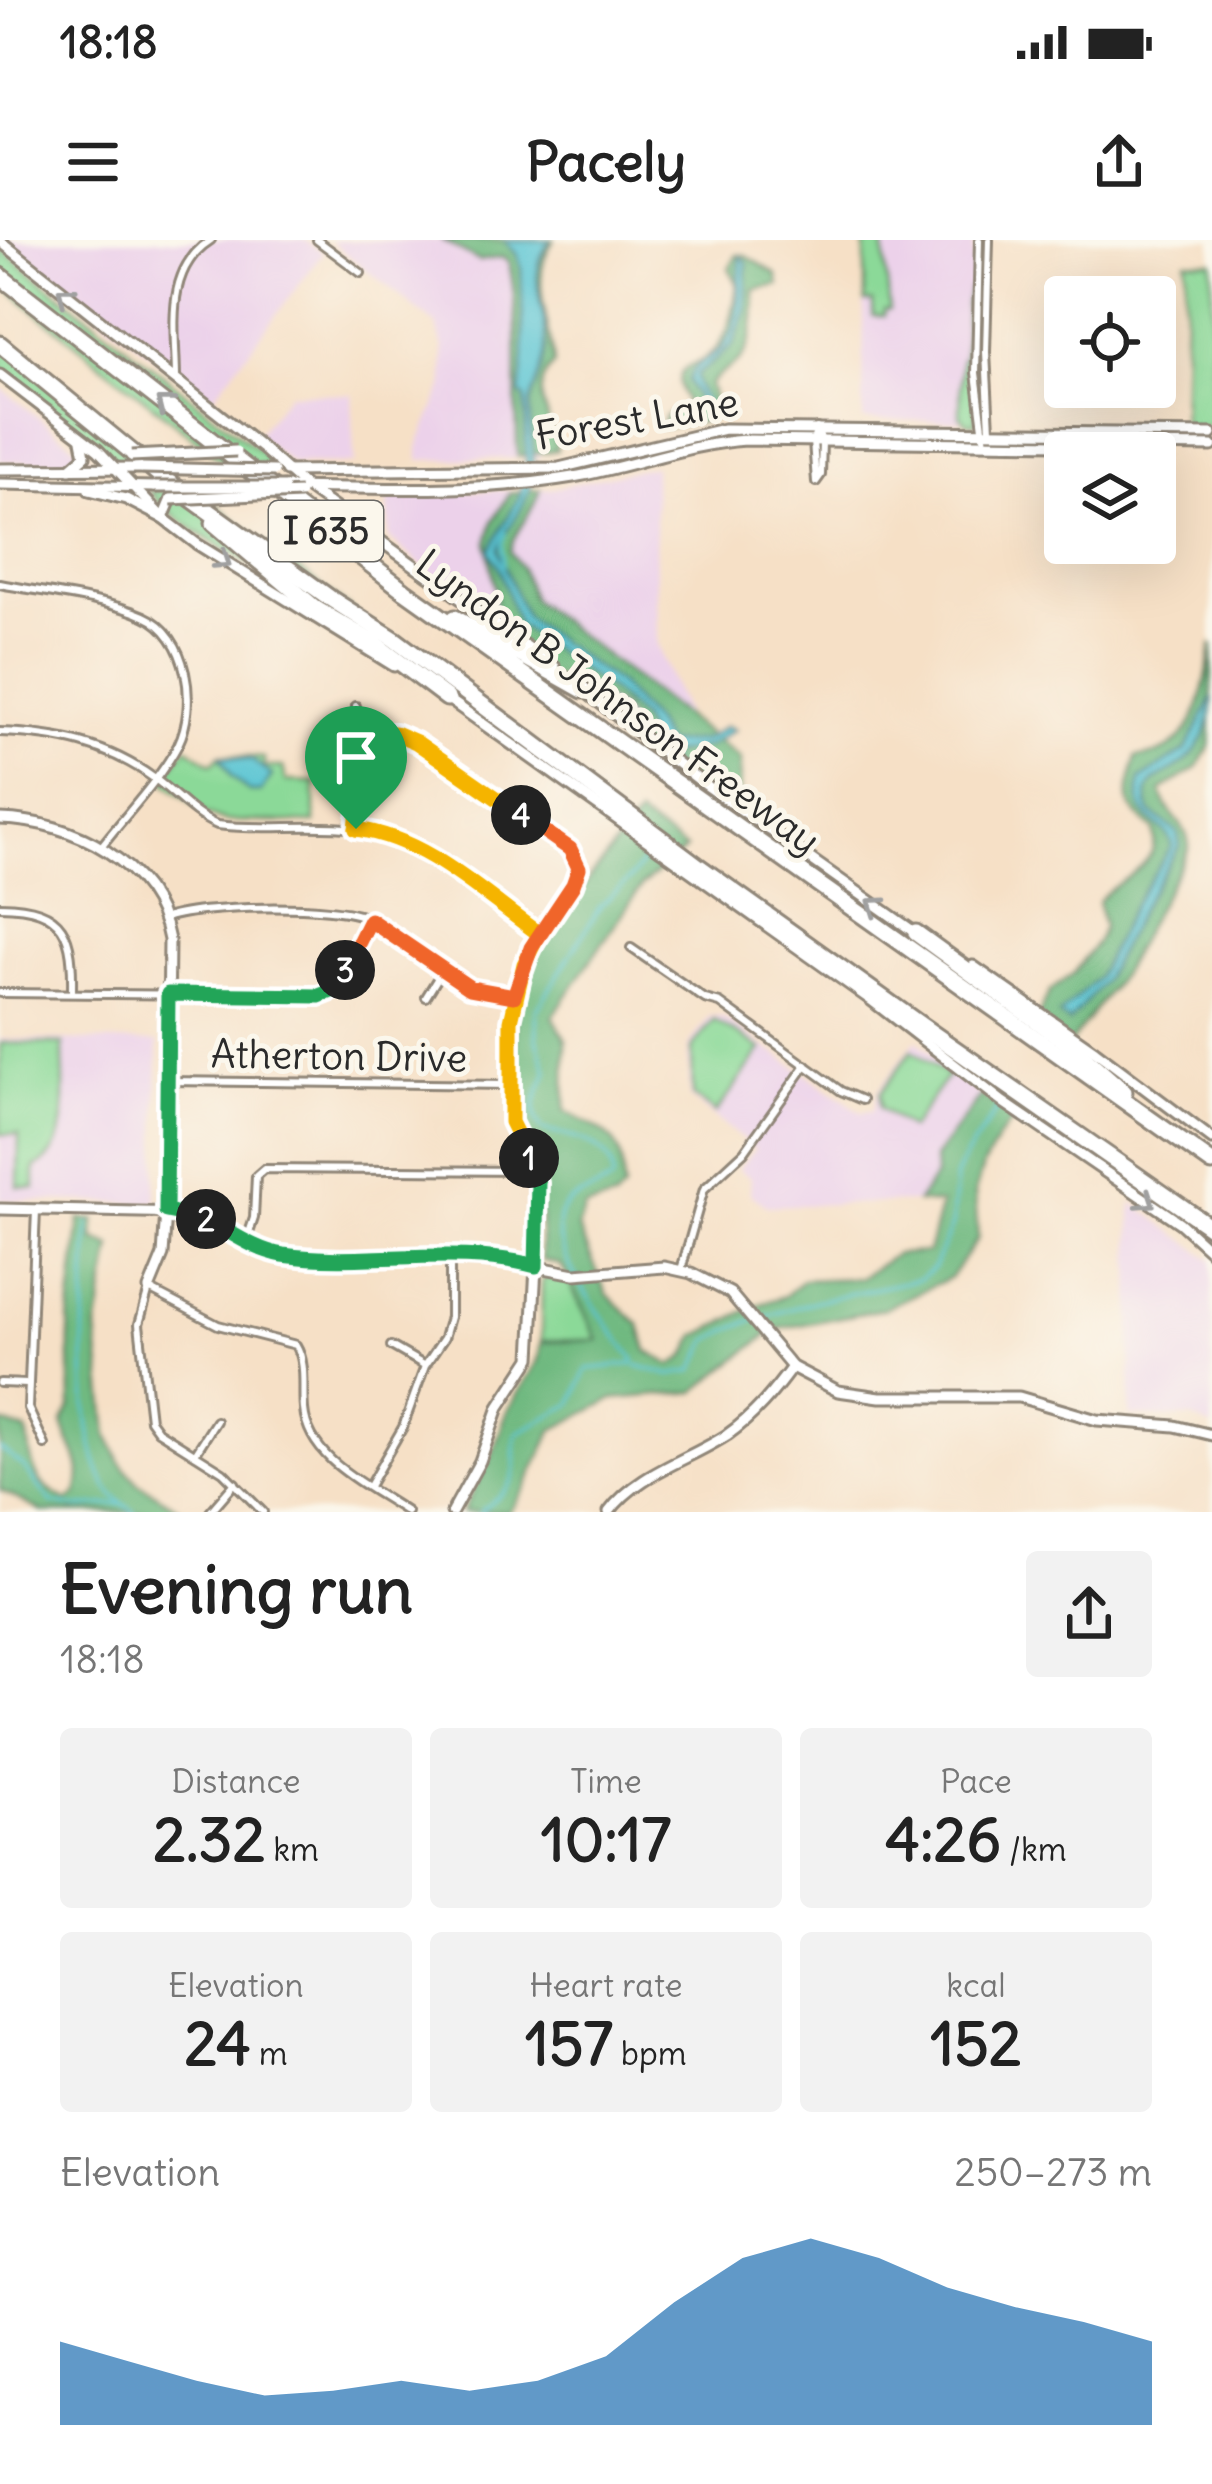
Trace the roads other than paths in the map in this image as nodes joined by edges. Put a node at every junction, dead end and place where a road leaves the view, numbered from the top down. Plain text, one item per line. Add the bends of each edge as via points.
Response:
1 (211, 240) edge
2 (317, 240) edge
3 (979, 240) edge
4 (989, 240) edge
5 (0, 241) edge
6 (361, 273) dead end
7 (0, 276) edge
8 (976, 283) junction
9 (988, 283) junction
10 (0, 344) edge
11 (987, 373) junction
12 (976, 374) junction
13 (0, 375) edge
14 (176, 380) junction
15 (817, 428) junction
16 (933, 431) junction
17 (985, 432) junction
18 (243, 433) junction
19 (1212, 434) edge
20 (80, 435) junction
21 (1190, 435) junction
22 (1044, 436) edge
23 (1176, 436) edge
24 (1176, 440) edge
25 (817, 441) junction
26 (885, 442) junction
27 (1044, 442) edge
28 (654, 443) junction
29 (985, 444) junction
30 (1176, 446) edge
31 (1212, 446) edge
32 (98, 450) junction
33 (658, 456) junction
34 (0, 469) edge
35 (119, 469) junction
36 (67, 470) junction
37 (288, 471) junction
38 (408, 471) junction
39 (556, 474) junction
40 (0, 484) edge
41 (161, 484) junction
42 (135, 486) junction
43 (78, 487) junction
44 (345, 487) junction
45 (366, 488) junction
46 (303, 490) junction
47 (164, 518) junction
48 (356, 524) junction
49 (0, 584) edge
50 (405, 591) junction
51 (583, 690) junction
52 (447, 698) junction
53 (356, 706) dead end
54 (0, 732) edge
55 (360, 733) junction
56 (154, 778) junction
57 (0, 819) edge
58 (356, 829) junction
59 (100, 848) junction
60 (0, 906) edge
61 (164, 919) junction
62 (370, 920) junction
63 (916, 933) junction
64 (539, 934) junction
65 (631, 948) dead end
66 (442, 971) junction
67 (0, 992) edge
68 (72, 993) junction
69 (168, 994) junction
70 (514, 996) junction
71 (426, 997) dead end
72 (806, 1065) junction
73 (964, 1071) junction
74 (168, 1081) junction
75 (510, 1085) junction
76 (862, 1100) dead end
77 (1161, 1126) junction
78 (1212, 1138) edge
79 (1120, 1163) junction
80 (1212, 1163) edge
81 (534, 1168) junction
82 (0, 1210) edge
83 (36, 1210) junction
84 (166, 1211) junction
85 (1212, 1228) edge
86 (246, 1242) junction
87 (1212, 1252) edge
88 (450, 1257) junction
89 (536, 1266) junction
90 (681, 1270) junction
91 (149, 1289) junction
92 (391, 1346) dead end
93 (425, 1366) junction
94 (793, 1367) junction
95 (0, 1383) edge
96 (28, 1384) junction
97 (216, 1421) dead end
98 (1212, 1435) edge
99 (45, 1445) dead end
100 (195, 1454) junction
101 (236, 1482) junction
102 (370, 1486) junction
103 (210, 1512) edge
104 (262, 1512) edge
105 (407, 1512) edge
106 (452, 1512) edge
107 (608, 1512) edge

1 - 14 street via 177,283
2 - 6 street
3 - 8 street
4 - 9 street
14 -> 5 main road
50 -> 7 highway, Lyndon B Johnson Freeway / I 635
8 - 9 street
8 - 12 street
9 - 11 street
10 - 41 highway, Lyndon B Johnson Freeway / I 635
11 - 12 street
11 - 17 street
12 - 17 street
13 - 20 main road
14 - 18 main road
15 - 16 main road, Forest Lane
15 - 25 street
15 - 28 main road, Forest Lane via 724,429
16 - 17 main road, Forest Lane
16 - 26 main road
17 - 22 main road, Forest Lane
17 - 29 street
18 - 32 main road, bridge via 236,451 115,457
18 - 37 main road
19 - 21 main road, Forest Lane
20 - 32 main road
20 - 36 main road via 84,459
21 - 23 main road, Forest Lane
21 - 24 main road
25 - 25 street via 815,482 821,476
25 - 26 main road, Forest Lane
25 - 33 main road, Forest Lane via 712,442
26 - 29 main road, Forest Lane
27 - 29 main road, Forest Lane
28 - 33 main road
28 - 39 main road, Forest Lane
30 - 31 main road, Forest Lane
32 - 35 main road
33 - 39 main road, Forest Lane
34 - 36 main road, Forest Lane
35 - 36 main road, Forest Lane
35 - 37 main road, Forest Lane, bridge
35 - 42 main road
37 - 38 main road, Forest Lane
37 - 46 main road
38 - 39 main road, Forest Lane
38 - 45 main road via 376,477
39 - 45 main road, Forest Lane
40 - 43 main road, Forest Lane
41 - 42 main road, Forest Lane
41 - 46 main road, Forest Lane, bridge
41 - 52 highway via 316,609
41 - 79 highway, Lyndon B Johnson Freeway / I 635 via 505,720
42 - 43 main road, Forest Lane
42 - 47 main road
43 - 47 main road
44 - 45 main road, Forest Lane
44 - 46 main road, Forest Lane
44 - 48 main road via 342,501
46 - 47 main road, bridge via 171,499
46 - 48 main road
47 -> 52 main road via 266,590
48 - 51 main road
49 - 56 street via 128,610 172,639 183,666 185,718
50 - 51 highway
50 - 77 highway, Lyndon B Johnson Freeway / I 635
63 -> 51 main road
52 - 73 main road
53 - 55 street
54 - 56 street via 80,741
55 - 58 street
55 - 64 street via 416,742 570,849 578,875
56 - 58 street via 217,825
56 - 59 street
57 - 59 main road via 57,825
58 - 64 street via 419,849
59 - 61 main road via 150,890
60 - 68 street via 29,907 65,932
61 - 62 street via 200,909 337,910
61 - 69 main road
62 - 66 street
62 - 69 street via 327,993
63 - 77 highway via 1092,1062
63 - 78 main road via 994,978
64 - 70 street
65 - 72 street
66 - 70 street via 470,988
66 - 71 street
67 - 68 street
68 - 69 street
69 - 74 main road
70 - 75 street
72 - 76 street
72 - 90 street via 744,1151 704,1189
73 - 79 highway
73 -> 87 main road
74 - 75 street, Atherton Drive
74 - 84 main road
75 - 81 street via 511,1122
77 - 80 highway, Lyndon B Johnson Freeway / I 635
79 - 85 highway
81 - 86 street via 264,1168
81 - 89 street
82 - 83 main road
83 - 84 main road
83 - 96 street
84 - 86 main road via 209,1220
84 - 91 main road via 163,1255
86 - 88 main road via 283,1255
88 - 89 main road
88 - 93 street via 450,1317
89 - 90 main road via 575,1274
89 - 106 main road via 531,1358 499,1407
90 - 94 main road via 730,1293
91 - 100 street via 139,1324 150,1420
91 - 102 street via 218,1325 296,1345 308,1432 330,1460
92 - 93 street
93 - 102 street
94 - 98 main road via 860,1395 1019,1396 1097,1420
94 - 107 main road via 726,1436 635,1486
95 - 96 street
96 - 99 street via 28,1408
97 - 100 street
100 - 101 street
101 - 103 street
101 - 104 street
102 - 105 street

